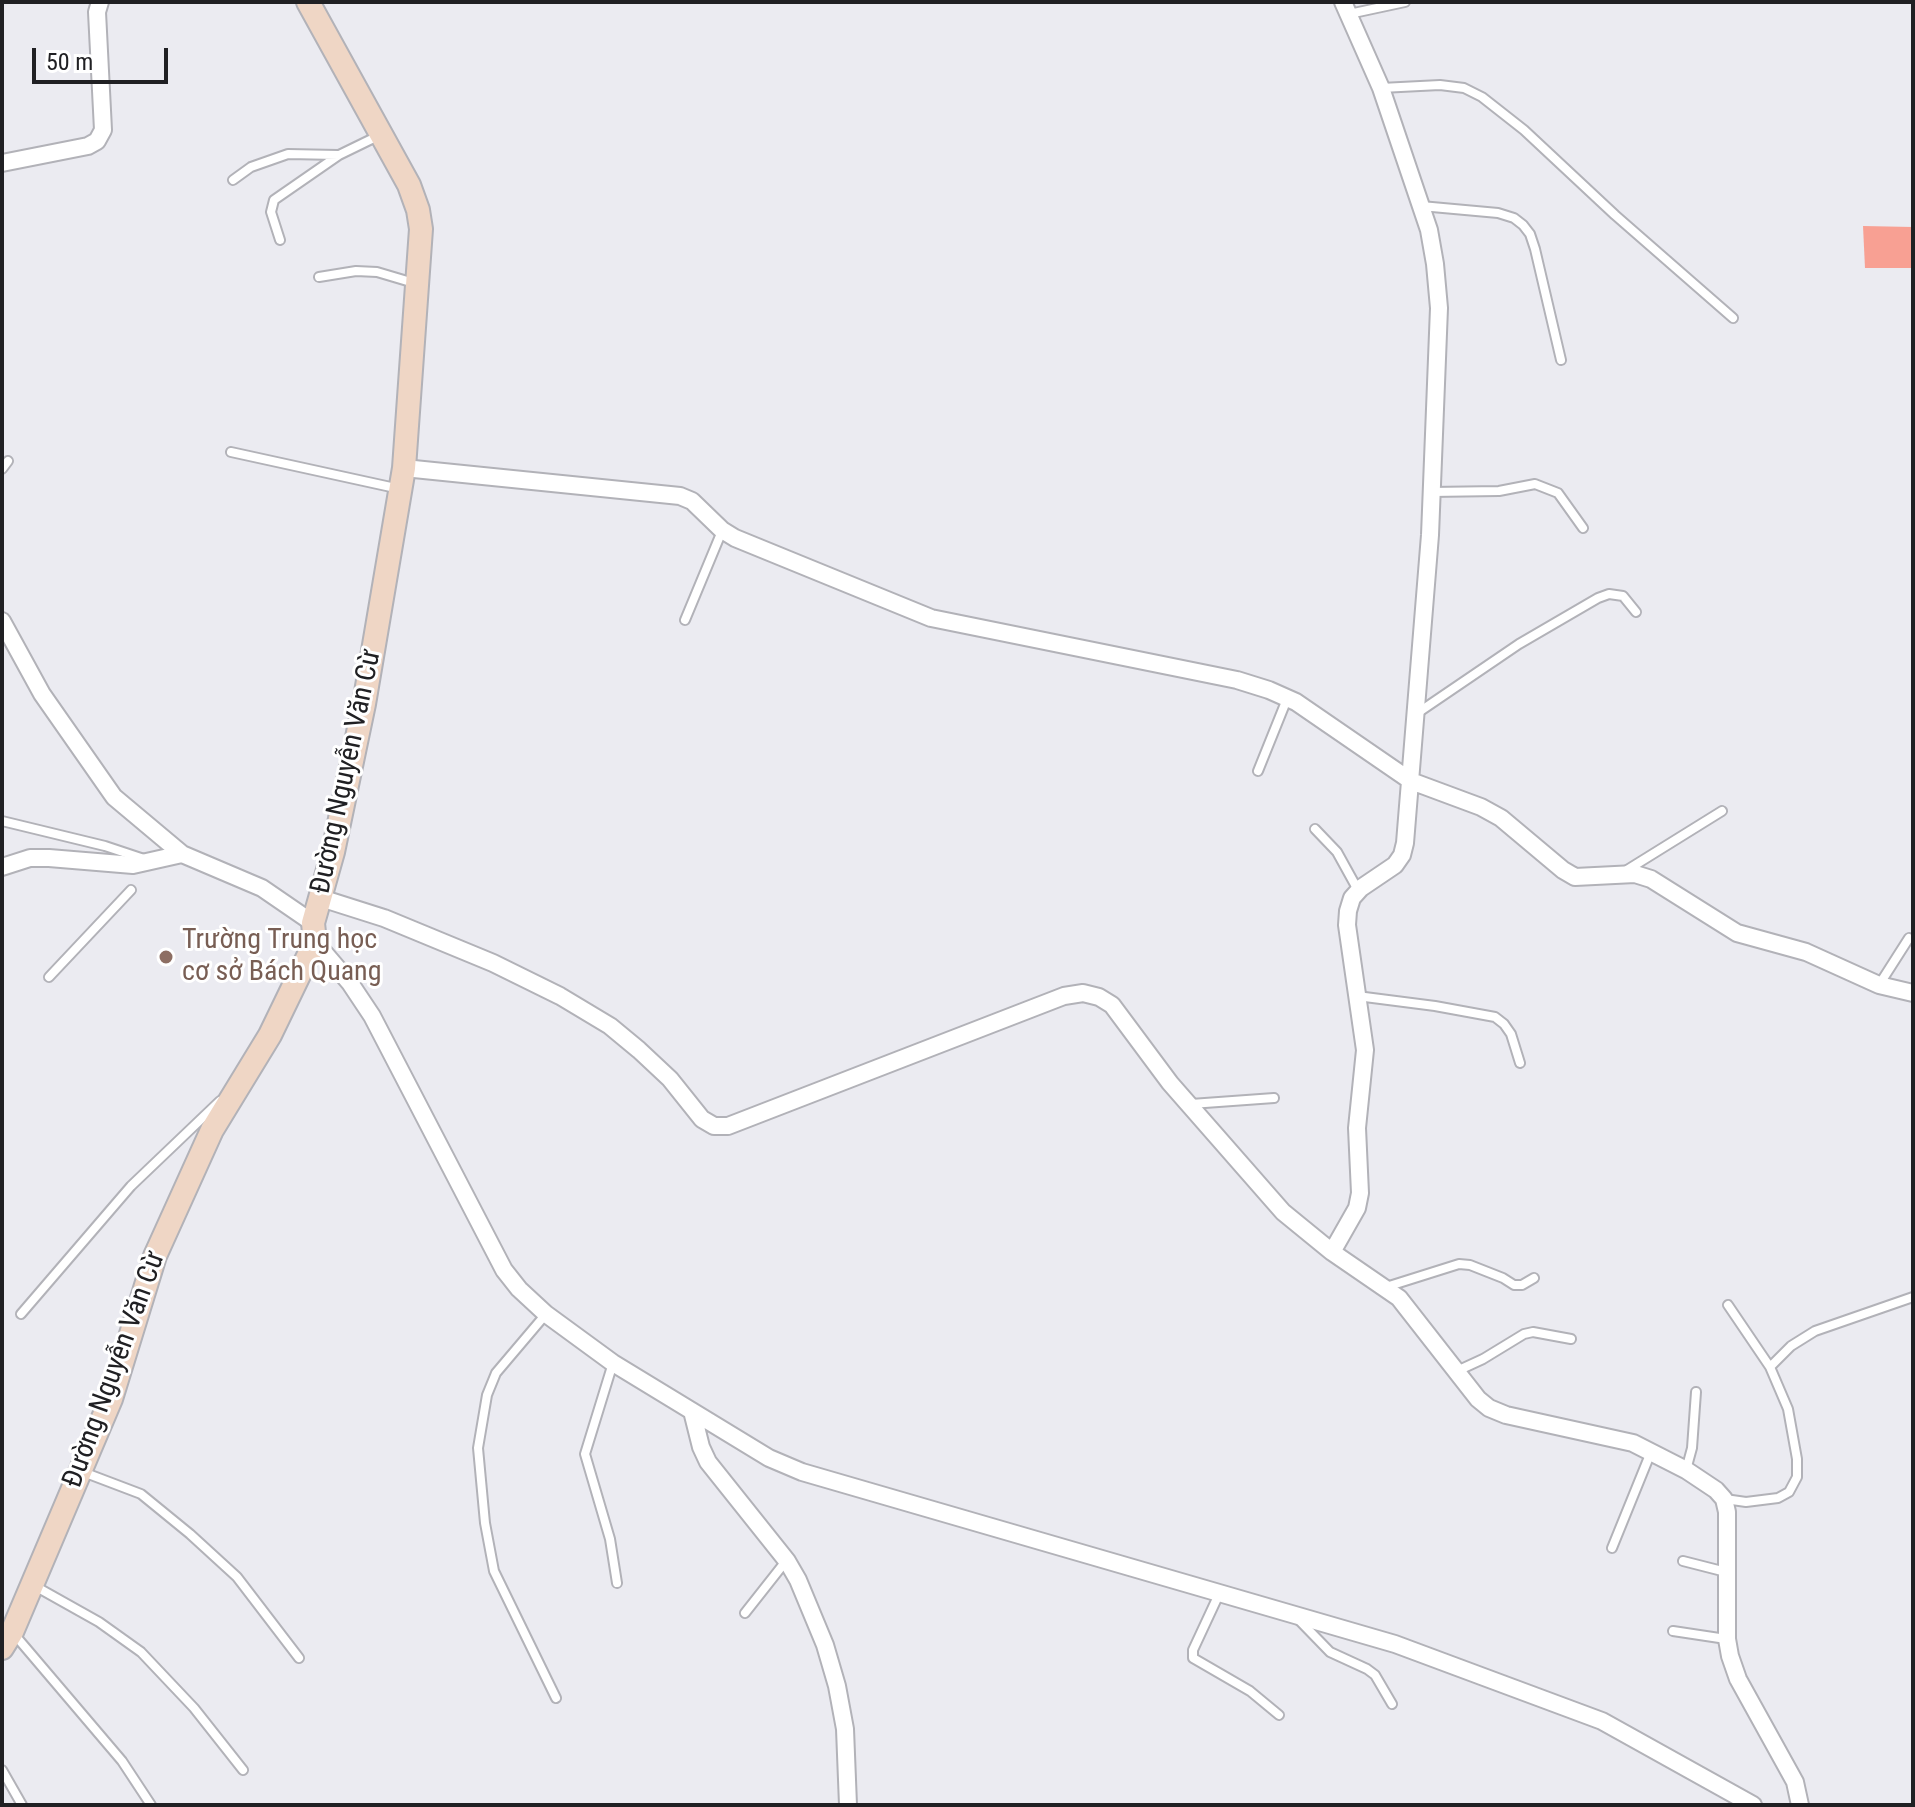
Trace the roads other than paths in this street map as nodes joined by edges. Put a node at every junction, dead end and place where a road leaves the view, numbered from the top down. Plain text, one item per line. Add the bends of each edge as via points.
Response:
1 (100, 2) edge
2 (308, 2) edge
3 (1405, 2) edge
4 (1346, 8) edge
5 (1381, 88) junction
6 (382, 134) junction
7 (339, 155) junction
8 (2, 163) edge
9 (233, 180) dead end
10 (1421, 206) junction
11 (280, 240) dead end
12 (319, 277) dead end
13 (418, 284) junction
14 (1733, 318) dead end
15 (1561, 360) dead end
16 (231, 452) dead end
17 (402, 479) junction
18 (1431, 492) junction
19 (1583, 528) dead end
20 (722, 530) junction
21 (1636, 612) dead end
22 (685, 620) dead end
23 (2, 621) edge
24 (1287, 699) junction
25 (1416, 715) junction
26 (1258, 771) dead end
27 (1411, 781) junction
28 (1722, 811) dead end
29 (2, 821) edge
30 (1315, 829) dead end
31 (182, 854) junction
32 (2, 867) edge
33 (146, 868) junction
34 (1621, 874) junction
35 (131, 890) dead end
36 (1358, 891) junction
37 (321, 898) junction
38 (314, 933) junction
39 (1909, 938) dead end
40 (49, 977) dead end
41 (1879, 985) junction
42 (1913, 993) edge
43 (1357, 996) junction
44 (1520, 1063) dead end
45 (247, 1076) junction
46 (1274, 1098) dead end
47 (1189, 1104) junction
48 (1332, 1252) junction
49 (1534, 1278) dead end
50 (1386, 1287) junction
51 (1913, 1297) edge
52 (1728, 1305) dead end
53 (21, 1314) dead end
54 (546, 1314) junction
55 (1571, 1339) dead end
56 (613, 1363) junction
57 (1770, 1367) junction
58 (1457, 1371) junction
59 (1696, 1392) dead end
60 (692, 1411) junction
61 (1652, 1452) junction
62 (1686, 1470) junction
63 (80, 1471) junction
64 (1724, 1499) junction
65 (1612, 1548) dead end
66 (787, 1561) junction
67 (1683, 1561) dead end
68 (1726, 1572) junction
69 (617, 1583) dead end
70 (32, 1584) junction
71 (1220, 1592) junction
72 (745, 1613) dead end
73 (1295, 1615) junction
74 (1673, 1631) dead end
75 (1727, 1639) junction
76 (7, 1640) edge
77 (299, 1658) dead end
78 (556, 1698) dead end
79 (1392, 1704) dead end
80 (1279, 1715) dead end
81 (2, 1770) edge
82 (243, 1770) dead end
83 (22, 1805) edge
84 (151, 1805) edge
85 (848, 1805) edge
86 (1753, 1805) edge
87 (1800, 1805) edge

1 - 8 street via 103,130 97,141
2 - 6 street, Đường Nguyễn Văn Cừ
3 - 4 lane
4 - 5 street
5 - 10 street
5 - 14 lane via 1440,85 1482,97
6 - 7 lane
6 - 13 street, Đường Nguyễn Văn Cừ via 418,210
7 - 9 lane via 288,154 251,167
7 - 11 lane via 274,200 271,212
10 - 15 lane via 1498,213 1523,225 1535,249
10 - 18 street via 1439,308
12 - 13 lane via 367,272
13 - 17 street, Đường Nguyễn Văn Cừ
16 - 17 lane
17 - 20 street via 680,496
17 - 37 street, Đường Nguyễn Văn Cừ via 364,704
18 - 19 lane via 1499,491 1535,484 1558,493
18 - 25 street
20 - 22 lane
20 - 24 street via 931,618 1237,680
21 - 25 lane via 1623,596 1598,598 1519,644
23 - 31 street via 42,694 102,783
24 - 26 lane
24 - 27 street
25 - 27 street
27 - 34 street via 1501,818 1575,877
27 - 36 street via 1402,855
28 - 34 lane
29 - 33 lane via 105,846
30 - 36 lane via 1337,852
31 - 33 street
31 - 38 street via 262,888
32 - 33 street via 40,858
34 - 41 street via 1651,879 1737,933 1806,952
35 - 40 lane
36 - 43 street via 1347,925
37 - 38 street, Đường Nguyễn Văn Cừ
37 - 47 street via 384,918 560,996 639,1050 714,1126 728,1126 1083,993 1112,1005
38 - 45 street, Đường Nguyễn Văn Cừ
38 - 54 street via 379,1028 504,1270
39 - 41 lane
41 - 42 street
43 - 44 lane via 1495,1017 1511,1034
43 - 48 street via 1365,1050 1357,1128 1360,1193
45 - 53 lane via 131,1186
45 - 63 street, Đường Nguyễn Văn Cừ via 212,1130 155,1256 111,1399
46 - 47 lane
47 - 48 street via 1283,1212
48 - 50 street
49 - 50 lane via 1514,1285 1459,1264
50 - 58 street
51 - 57 lane via 1815,1331
52 - 57 lane
54 - 56 street
54 - 78 lane via 496,1373 478,1448 494,1571
55 - 58 lane via 1524,1334
56 - 60 street
56 - 69 lane via 585,1454
57 - 64 lane via 1788,1409 1797,1477 1789,1492 1768,1501
58 - 61 street via 1489,1408
59 - 62 lane
60 - 66 street via 708,1462
60 - 71 street via 802,1472
61 - 62 street
61 - 65 lane
62 - 64 street
63 - 70 street, Đường Nguyễn Văn Cừ
63 - 77 lane via 141,1494 190,1534 237,1577
64 - 68 street
66 - 72 lane
66 - 85 street via 825,1645 837,1686 845,1729
67 - 68 lane
68 - 75 street
70 - 76 street, Đường Nguyễn Văn Cừ
70 - 82 lane via 141,1652
71 - 73 street
71 - 80 lane via 1193,1658
73 - 79 lane via 1330,1652 1375,1675
73 - 86 street via 1395,1644 1602,1721
74 - 75 lane
75 - 87 street via 1738,1679 1795,1782
76 - 84 lane via 122,1761
81 - 83 lane

